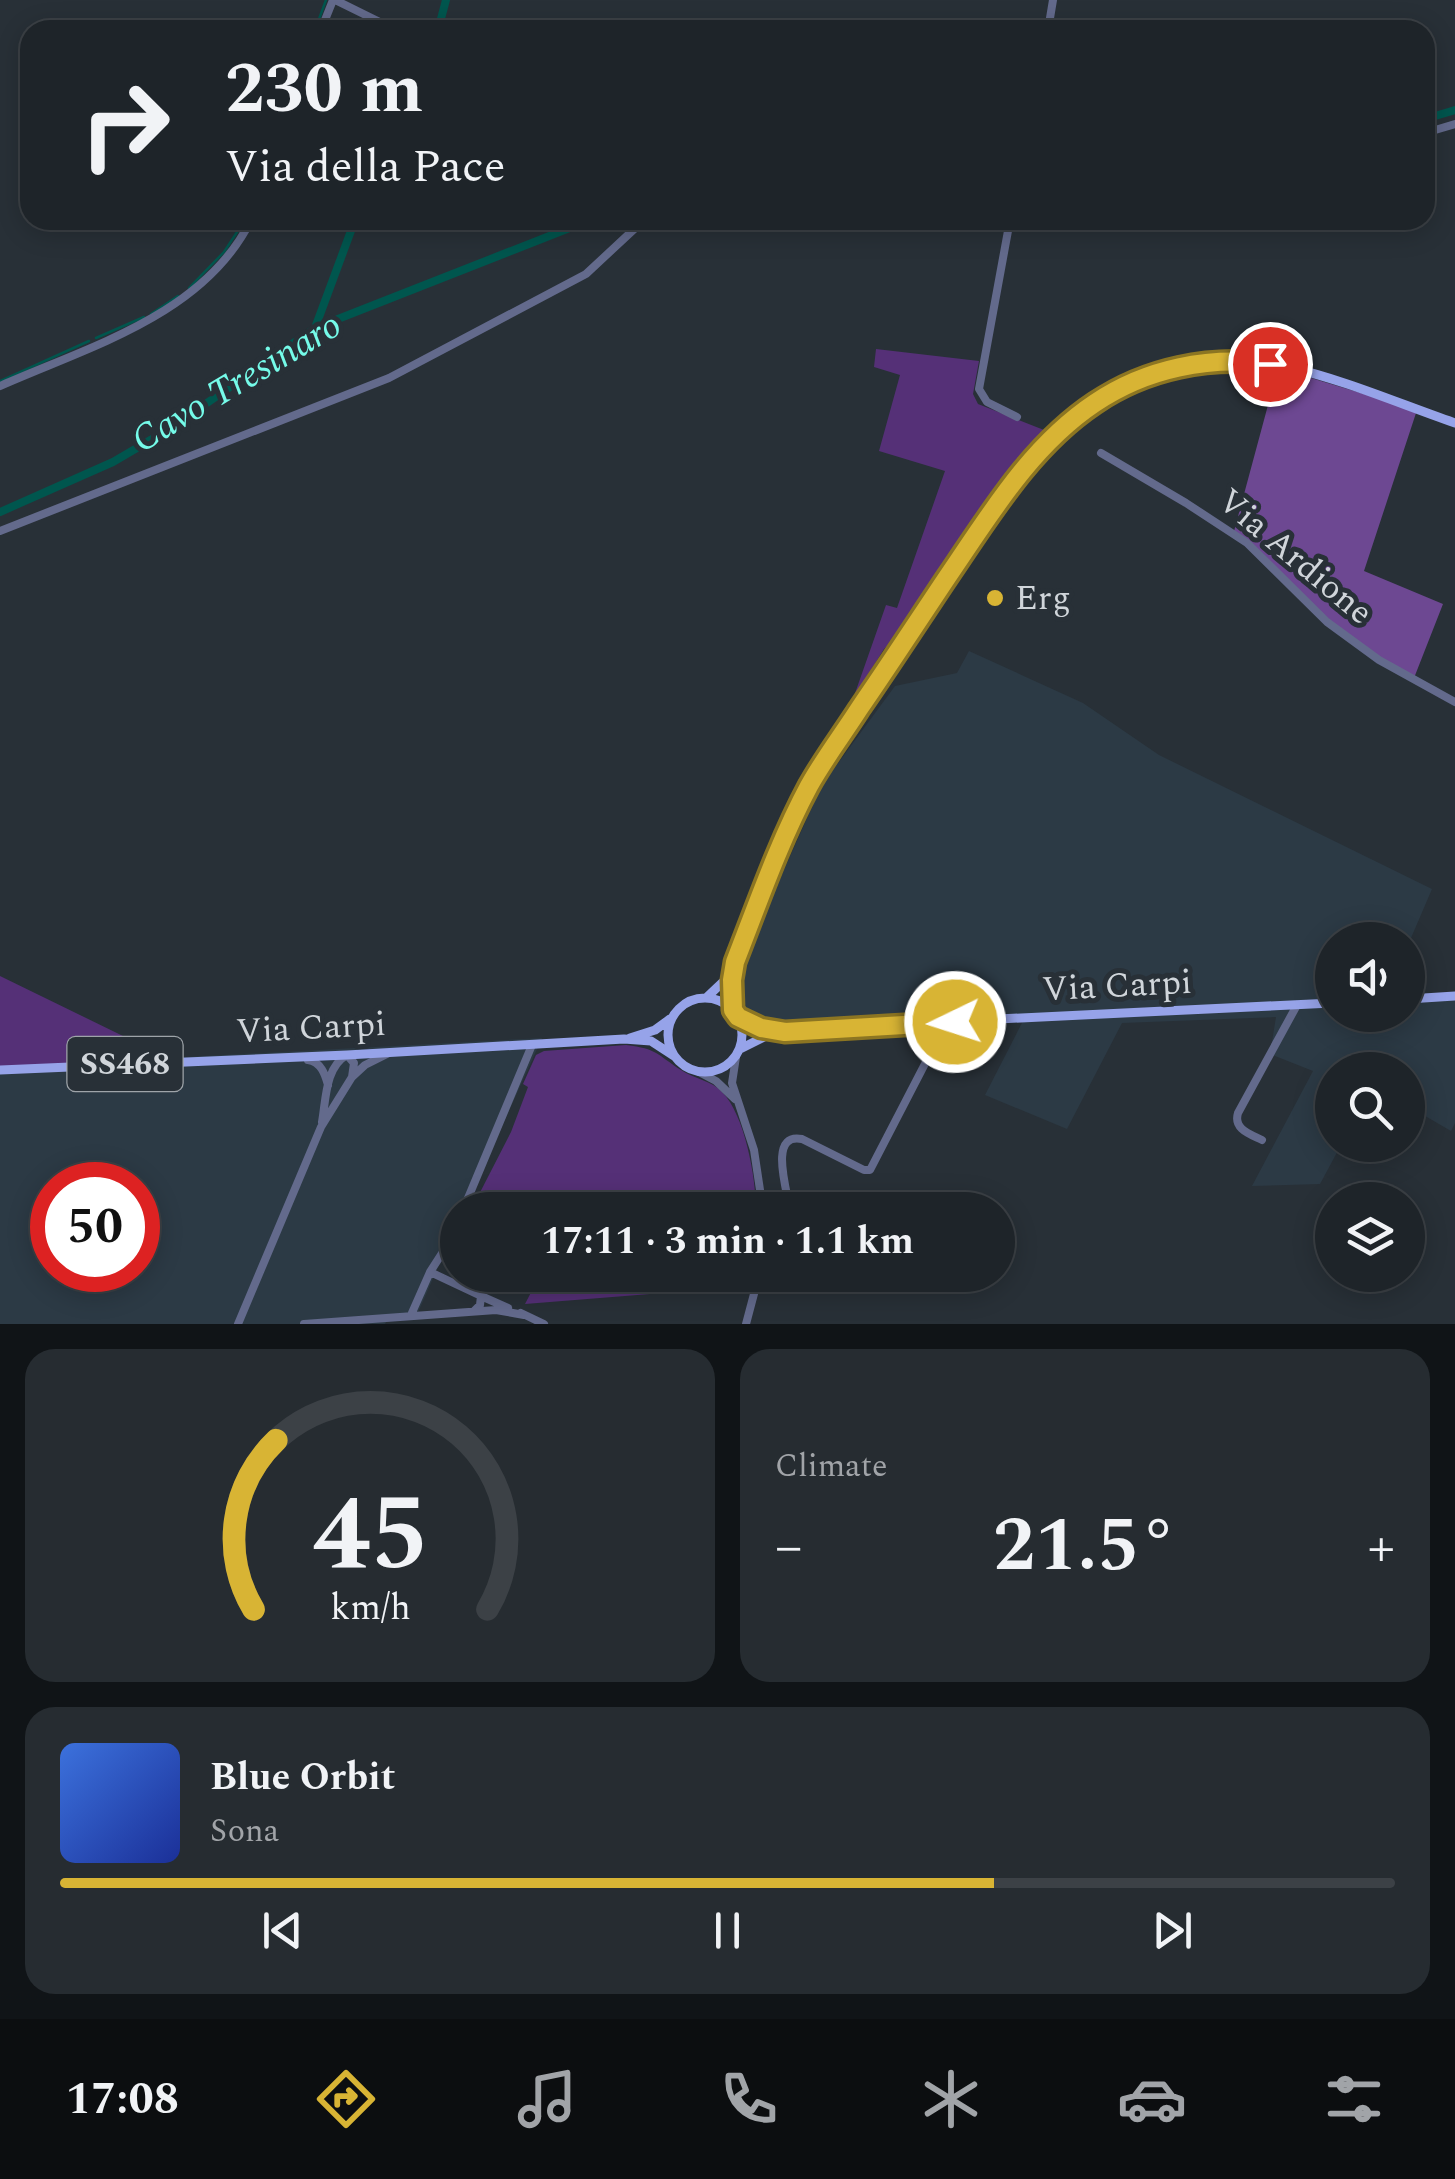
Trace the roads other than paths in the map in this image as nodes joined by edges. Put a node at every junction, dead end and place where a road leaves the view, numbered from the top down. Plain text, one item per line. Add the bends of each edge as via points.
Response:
1 (334, 0) edge
2 (375, 20) edge
3 (244, 230) edge
4 (633, 230) edge
5 (1008, 230) edge
6 (0, 386) edge
7 (1017, 417) dead end
8 (1455, 424) edge
9 (1100, 454) dead end
10 (0, 531) edge
11 (1455, 702) edge
12 (735, 962) junction
13 (1455, 996) edge
14 (1425, 997) edge
15 (706, 998) junction
16 (1315, 1004) edge
17 (1297, 1005) junction
18 (735, 1014) junction
19 (672, 1018) junction
20 (949, 1022) junction
21 (918, 1024) junction
22 (785, 1032) junction
23 (624, 1039) junction
24 (936, 1043) junction
25 (532, 1045) junction
26 (393, 1052) junction
27 (738, 1053) junction
28 (347, 1055) junction
29 (674, 1056) junction
30 (289, 1057) junction
31 (0, 1070) edge
32 (699, 1072) junction
33 (352, 1076) junction
34 (328, 1086) junction
35 (738, 1102) junction
36 (321, 1127) junction
37 (1262, 1140) dead end
38 (471, 1192) edge
39 (760, 1192) edge
40 (788, 1192) edge
41 (440, 1256) edge
42 (430, 1272) junction
43 (440, 1276) edge
44 (473, 1292) edge
45 (754, 1292) edge
46 (481, 1296) junction
47 (474, 1312) junction
48 (411, 1315) junction
49 (524, 1315) junction
50 (238, 1324) edge
51 (304, 1324) edge
52 (544, 1324) edge
53 (746, 1324) edge

1 - 2 street
3 - 6 street via 220,266 173,306
4 - 10 street via 586,274 389,378
5 - 7 street via 978,390 986,402
8 - 12 main road via 1290,367 1231,360 1138,379 1075,417 1001,498 812,781
9 - 11 street, Via Ardione via 1247,543 1328,622
12 - 15 main road, SS468
12 - 18 main road
13 - 14 main road
15 - 18 main road, Via Carpi
15 - 19 main road, Via Carpi / SS468 via 686,1003
16 - 17 main road, Via Carpi
17 - 20 main road, Via Carpi
17 - 37 street via 1236,1120
18 - 22 main road, Via Carpi
18 - 27 main road via 742,1033
19 - 23 main road, Via Carpi / SS468
19 - 29 main road
20 - 21 main road, Via Carpi
20 - 24 street
21 - 22 main road, Via Carpi
21 - 24 street
22 - 27 main road, Via Carpi
23 - 25 main road, Via Carpi / SS468
23 - 29 main road, Via Carpi / SS468 via 651,1042
24 - 40 street via 870,1170 792,1137 782,1147
25 - 26 main road, Via Carpi / SS468
25 - 38 street
26 - 28 main road, Via Carpi / SS468
26 - 33 street
27 - 32 main road, Via Carpi via 716,1071
27 - 35 street via 732,1083
28 - 30 main road, Via Carpi / SS468
28 - 33 street
28 - 34 street via 336,1063
29 - 32 main road, Via Carpi / SS468
30 - 31 main road, Via Carpi / SS468
30 - 34 street via 316,1063
32 - 35 street
33 - 36 street
34 - 36 street
35 - 39 street
36 - 50 street
41 - 42 street
42 - 43 street
42 - 48 street
44 - 46 street
45 - 53 street
46 - 47 street
46 - 49 street
47 - 48 street
47 - 49 street
48 - 51 street
49 - 52 street

